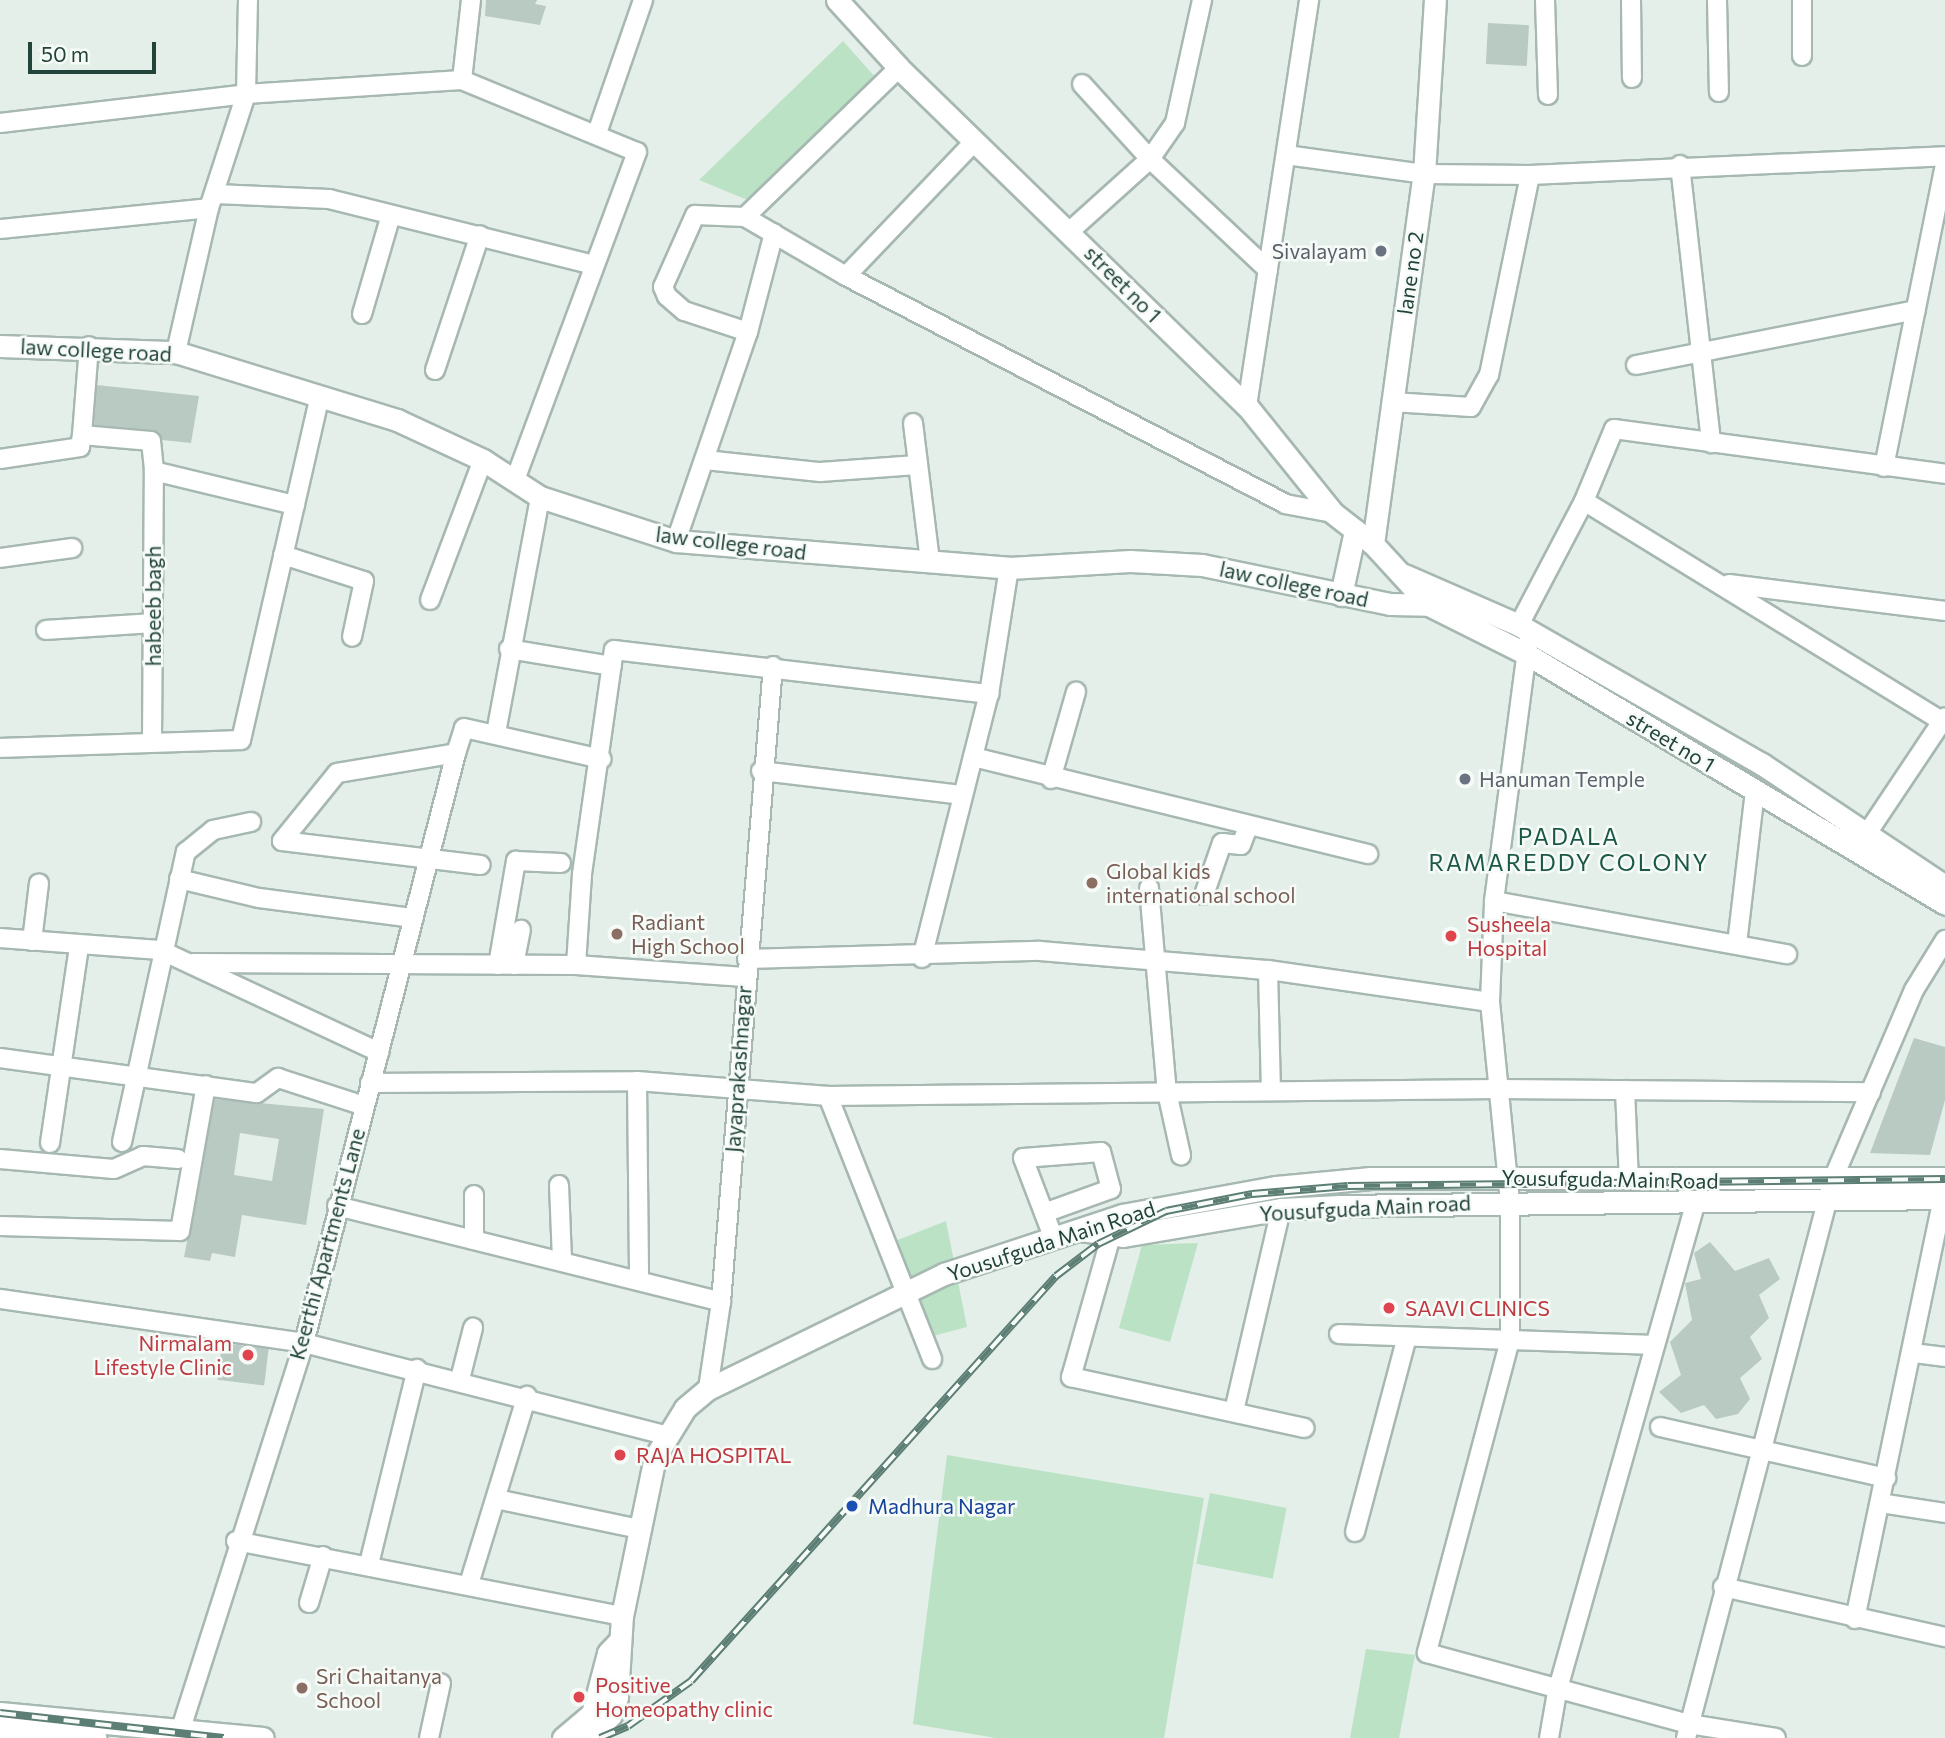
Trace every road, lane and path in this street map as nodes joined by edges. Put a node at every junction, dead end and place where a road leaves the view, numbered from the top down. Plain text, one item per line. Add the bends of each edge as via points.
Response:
1 (248, 0) edge
2 (471, 0) edge
3 (643, 0) edge
4 (837, 0) edge
5 (1202, 0) edge
6 (1309, 0) edge
7 (1434, 0) edge
8 (1545, 0) edge
9 (1631, 0) edge
10 (1717, 0) edge
11 (1802, 0) edge
12 (1802, 56) dead end
13 (899, 68) junction
14 (1632, 78) dead end
15 (462, 80) junction
16 (1082, 84) dead end
17 (1718, 92) dead end
18 (246, 94) junction
19 (1548, 95) dead end
20 (0, 122) edge
21 (597, 133) junction
22 (975, 141) junction
23 (1286, 155) junction
24 (1945, 156) edge
25 (1150, 159) junction
26 (1680, 165) junction
27 (1945, 165) edge
28 (1424, 174) junction
29 (1530, 174) junction
30 (213, 201) junction
31 (391, 215) junction
32 (745, 217) junction
33 (0, 229) edge
34 (1070, 232) junction
35 (774, 233) junction
36 (480, 234) junction
37 (593, 265) junction
38 (1268, 270) junction
39 (846, 276) junction
40 (1916, 310) junction
41 (362, 314) dead end
42 (748, 332) junction
43 (0, 346) edge
44 (89, 346) junction
45 (176, 352) junction
46 (1704, 353) junction
47 (1636, 365) dead end
48 (435, 370) dead end
49 (320, 396) junction
50 (1392, 402) junction
51 (1247, 406) junction
52 (913, 423) dead end
53 (82, 435) junction
54 (1711, 443) junction
55 (0, 459) edge
56 (483, 460) junction
57 (705, 460) junction
58 (917, 465) junction
59 (1884, 467) junction
60 (154, 471) junction
61 (1945, 474) edge
62 (515, 480) junction
63 (540, 497) junction
64 (1584, 501) junction
65 (295, 505) junction
66 (1333, 513) junction
67 (1355, 531) junction
68 (676, 541) junction
69 (1373, 544) junction
70 (72, 548) dead end
71 (283, 555) junction
72 (0, 558) edge
73 (930, 561) junction
74 (1009, 568) junction
75 (1402, 574) junction
76 (1722, 583) junction
77 (1441, 586) junction
78 (1341, 595) junction
79 (430, 600) dead end
80 (1429, 605) junction
81 (1945, 611) edge
82 (153, 623) junction
83 (46, 629) dead end
84 (1524, 637) junction
85 (352, 638) dead end
86 (509, 649) junction
87 (613, 658) junction
88 (773, 666) junction
89 (1076, 692) dead end
90 (989, 694) junction
91 (1944, 719) edge
92 (496, 733) junction
93 (152, 742) junction
94 (0, 748) edge
95 (456, 753) junction
96 (973, 757) junction
97 (602, 759) junction
98 (761, 771) junction
99 (1051, 779) junction
100 (1755, 791) junction
101 (963, 795) junction
102 (251, 822) dead end
103 (1248, 827) junction
104 (1868, 832) junction
105 (1368, 854) dead end
106 (428, 857) junction
107 (561, 863) dead end
108 (481, 865) dead end
109 (178, 878) junction
110 (39, 883) dead end
111 (1945, 886) edge
112 (1149, 888) dead end
113 (1204, 895) dead end
114 (1494, 901) junction
115 (1945, 904) edge
116 (414, 918) junction
117 (0, 938) edge
118 (1945, 940) edge
119 (32, 941) junction
120 (1737, 944) junction
121 (79, 946) junction
122 (160, 950) junction
123 (1787, 954) dead end
124 (922, 958) junction
125 (1155, 961) junction
126 (193, 962) junction
127 (401, 965) junction
128 (506, 965) junction
129 (576, 965) junction
130 (746, 968) junction
131 (1268, 970) junction
132 (1490, 1002) junction
133 (379, 1052) junction
134 (1, 1063) edge
135 (64, 1067) junction
136 (135, 1076) junction
137 (637, 1081) junction
138 (370, 1083) junction
139 (206, 1086) junction
140 (736, 1086) junction
141 (1499, 1089) junction
142 (1625, 1090) junction
143 (1271, 1091) junction
144 (1167, 1092) junction
145 (1871, 1092) junction
146 (828, 1096) junction
147 (364, 1106) junction
148 (122, 1142) dead end
149 (50, 1143) dead end
150 (1181, 1155) dead end
151 (0, 1159) edge
152 (178, 1159) dead end
153 (1507, 1177) junction
154 (1833, 1179) junction
155 (1629, 1180) junction
156 (559, 1185) dead end
157 (1944, 1191) edge
158 (474, 1195) dead end
159 (1510, 1201) junction
160 (1696, 1201) junction
161 (1829, 1201) junction
162 (337, 1206) junction
163 (1281, 1209) junction
164 (1044, 1213) junction
165 (0, 1226) edge
166 (1080, 1230) junction
167 (1111, 1236) junction
168 (1054, 1239) junction
169 (474, 1240) junction
170 (562, 1261) junction
171 (639, 1281) junction
172 (909, 1292) junction
173 (0, 1299) edge
174 (721, 1303) junction
175 (473, 1328) dead end
176 (1339, 1334) dead end
177 (1407, 1337) junction
178 (1510, 1340) junction
179 (303, 1343) junction
180 (1654, 1345) junction
181 (1913, 1353) junction
182 (1945, 1357) edge
183 (932, 1359) dead end
184 (417, 1368) junction
185 (460, 1379) junction
186 (708, 1389) junction
187 (527, 1396) junction
188 (1234, 1411) junction
189 (1660, 1427) dead end
190 (1305, 1428) dead end
191 (664, 1435) junction
192 (1760, 1448) junction
193 (1886, 1478) junction
194 (496, 1499) junction
195 (1880, 1503) junction
196 (1945, 1513) edge
197 (639, 1529) junction
198 (1356, 1532) dead end
199 (236, 1541) junction
200 (323, 1556) junction
201 (369, 1564) junction
202 (469, 1584) junction
203 (1723, 1587) junction
204 (309, 1603) dead end
205 (622, 1616) junction
206 (1855, 1619) junction
207 (1945, 1637) edge
208 (619, 1641) junction
209 (441, 1683) dead end
210 (1557, 1692) junction
211 (0, 1713) edge
212 (0, 1729) edge
213 (1688, 1731) edge
214 (182, 1734) edge
215 (96, 1738) edge
216 (263, 1738) edge
217 (429, 1738) edge
218 (562, 1738) edge
219 (590, 1738) edge
220 (1549, 1738) edge
221 (1776, 1738) edge

1 - 18 street
2 - 15 street
3 - 21 street
4 - 13 main road, street no 1
5 - 25 street via 1175,123
6 - 23 street
7 - 28 main road, lane no 2
8 - 19 street
9 - 14 street
10 - 17 street
11 - 12 street
13 - 22 main road, street no 1
13 - 32 street
15 - 18 street
15 - 21 street
16 - 25 street
18 - 20 street
18 - 30 street
21 - 37 street via 636,152
22 - 34 main road, street no 1
22 - 39 street
23 - 28 street
23 - 38 street
24 - 26 street
25 - 34 street
25 - 38 street
26 - 29 street
26 - 46 street
27 - 40 street
28 - 29 street
28 - 50 main road, lane no 2
29 - 50 street via 1489,375 1471,407
30 - 31 street via 329,199
30 - 33 street
30 - 45 street
31 - 36 street
31 - 41 street
32 - 35 street
32 - 42 street via 695,215 663,287 672,305
34 - 51 main road, street no 1
35 - 39 street
35 - 42 street
36 - 37 street
36 - 48 street
37 - 62 street
38 - 51 street
39 - 66 street via 1285,504
40 - 46 street
40 - 59 street
42 - 57 street
43 - 44 main road, law college road
44 - 45 main road, law college road
44 - 53 street
45 - 49 main road, law college road
46 - 47 street
46 - 54 street
49 - 56 main road, law college road via 397,420
49 - 65 street
50 - 69 main road, lane no 2
51 - 66 main road, street no 1
52 - 58 street
53 - 55 street via 80,447
53 - 60 street, habeeb bagh via 151,441
54 - 59 street
54 - 64 street via 1614,429
56 - 62 main road, law college road
56 - 79 street
57 - 58 street via 820,472
57 - 68 street
58 - 73 street
59 - 61 street
60 - 65 street
60 - 82 street, habeeb bagh
62 - 63 main road, law college road
63 - 68 main road, law college road
63 - 86 street
64 - 76 street
64 - 84 street
65 - 71 street
66 - 67 main road, street no 1
67 - 69 main road, street no 1
67 - 78 main road
68 - 73 main road, law college road
69 - 75 main road, street no 1
70 - 72 street
71 - 85 street via 364,581
71 - 93 street via 242,740
73 - 74 main road, law college road
74 - 78 main road, law college road via 1130,561 1202,565
74 - 90 street
75 - 77 main road, street no 1
75 - 80 main road, street no 1
76 - 81 street
76 - 91 street
77 - 80 main road
77 - 84 main road, street no 1
78 - 80 main road, law college road
80 - 84 main road, street no 1
82 - 83 street
82 - 93 street, habeeb bagh
84 - 100 main road, street no 1
84 - 104 main road, street no 1 via 1762,764
84 - 114 street
86 - 87 street
86 - 92 street
87 - 88 street
87 - 97 street
88 - 90 street
88 - 98 street, Jayaprakashnagar
89 - 99 street
90 - 96 street
91 - 104 street
92 - 95 street via 464,728
92 - 97 street
93 - 94 street
95 - 106 street, Keerthi Apartments Lane
95 - 106 street via 337,773 282,841
96 - 99 street
96 - 101 street
97 - 129 street via 582,874
98 - 101 street
98 - 130 street, Jayaprakashnagar
99 - 103 street
100 - 115 main road, street no 1
100 - 120 street
101 - 124 street
102 - 109 street via 201,836 186,852
103 - 105 street
103 - 113 street via 1241,845 1222,844
104 - 111 main road, street no 1
106 - 108 street
106 - 116 street, Keerthi Apartments Lane
107 - 128 street via 516,861 519,937
109 - 116 street via 259,898
109 - 122 street
110 - 119 street
112 - 125 street
114 - 120 street
114 - 132 street
116 - 127 street, Keerthi Apartments Lane
117 - 119 street
118 - 145 street via 1914,990
119 - 121 street
120 - 123 street
121 - 122 street
121 - 135 street
122 - 126 street
122 - 136 street
124 - 125 street via 1040,951
124 - 130 street
125 - 131 street
125 - 144 street
126 - 127 street
126 - 133 street via 286,1013
127 - 128 street
127 - 133 street, Keerthi Apartments Lane
128 - 129 street
129 - 130 street
130 - 140 street, Jayaprakashnagar
131 - 132 street
131 - 143 street
132 - 141 street
133 - 138 street, Keerthi Apartments Lane
134 - 135 street
135 - 136 street
135 - 149 street
136 - 139 street
136 - 148 street
137 - 138 street
137 - 140 street
137 - 171 street
138 - 147 street, Keerthi Apartments Lane
139 - 147 street via 257,1093 278,1078
139 - 165 street via 180,1231
140 - 146 street
140 - 174 street, Jayaprakashnagar
141 - 142 street
141 - 143 street
141 - 153 street
142 - 145 street
142 - 155 street
143 - 144 street
144 - 146 street
144 - 150 street
145 - 154 street
146 - 172 street
147 - 162 street, Keerthi Apartments Lane
151 - 152 street via 114,1169 143,1156
153 - 155 main road, Yousufguda Main Road
153 - 159 street
153 - 166 main road, Yousufguda Main Road via 1371,1178 1276,1187 1177,1202
154 - 155 main road, Yousufguda Main Road
154 - 157 main road, Yousufguda Main Road
154 - 161 street
156 - 170 street
157 - 161 main road, Yousufguda Main road
157 - 181 street
158 - 169 street
159 - 160 main road, Yousufguda Main road
159 - 163 main road, Yousufguda Main road
159 - 178 street
160 - 161 main road, Yousufguda Main road
160 - 180 street
161 - 192 street
162 - 169 street
162 - 179 street, Keerthi Apartments Lane
163 - 167 main road, Yousufguda Main road
163 - 188 street
164 - 164 street via 1023,1158 1101,1152 1111,1189
164 - 168 street
166 - 167 main road, Yousufguda Main road
166 - 168 main road, Yousufguda Main Road
167 - 188 street via 1069,1373
168 - 172 main road, Yousufguda Main Road via 944,1274
169 - 170 street
170 - 171 street
171 - 174 street
172 - 183 street
172 - 186 main road, Yousufguda Main Road
173 - 179 street
174 - 186 street, Jayaprakashnagar
175 - 185 street
176 - 177 street
177 - 178 street
177 - 198 street
178 - 180 street
178 - 210 street via 1427,1653
179 - 184 street
179 - 199 street, Keerthi Apartments Lane
180 - 210 street
181 - 182 street
181 - 193 street
184 - 185 street
184 - 201 street
185 - 187 street
186 - 191 main road, Yousufguda Main Road
187 - 191 street
187 - 194 street
188 - 190 street
189 - 192 street
191 - 197 main road, Yousufguda Main Road
192 - 193 street
192 - 203 street
193 - 195 street
194 - 197 street
194 - 202 street
195 - 196 street
195 - 206 street
197 - 205 main road, Yousufguda Main Road
199 - 200 street
199 - 214 street, Keerthi Apartments Lane
200 - 201 street
200 - 204 street
201 - 202 street
202 - 205 street
203 - 206 street
203 - 213 street
205 - 208 main road, Yousufguda Main Road
206 - 207 street
208 - 218 main road, Yousufguda Main Road via 608,1653 592,1714
208 - 219 main road, Yousufguda Main Road via 623,1655 617,1697 611,1715
209 - 217 street
210 - 213 street
210 - 220 street
211 - 214 main road
212 - 215 main road
213 - 221 street
214 - 216 main road

